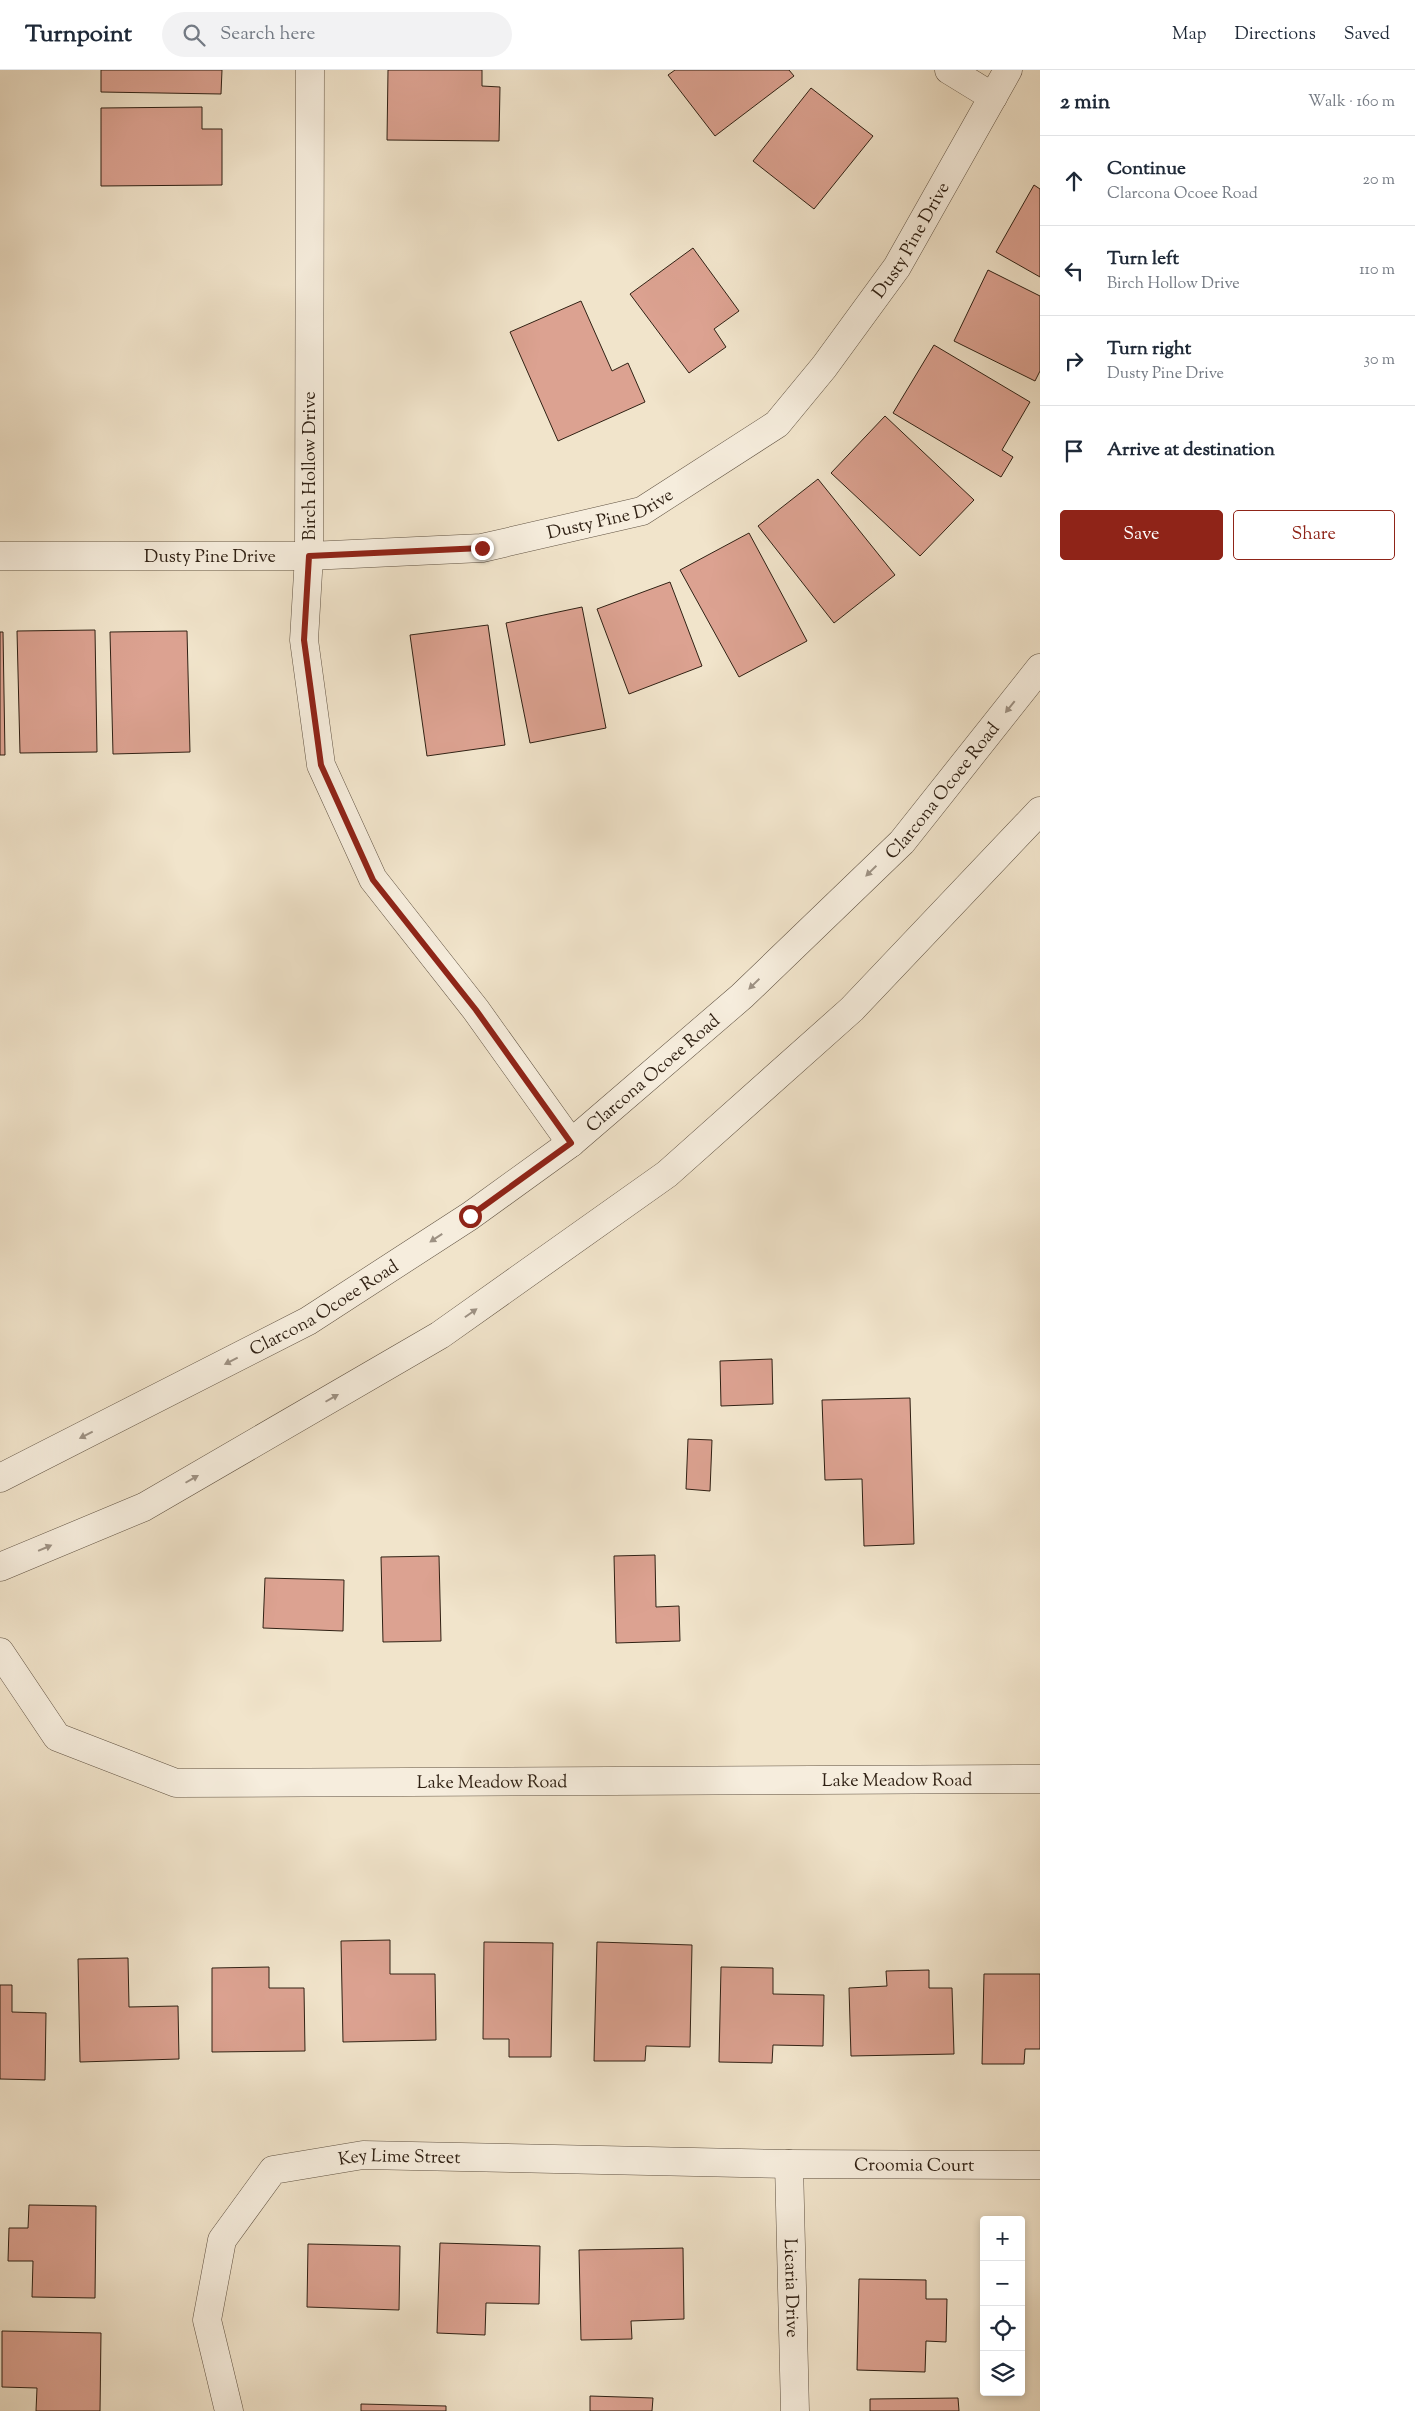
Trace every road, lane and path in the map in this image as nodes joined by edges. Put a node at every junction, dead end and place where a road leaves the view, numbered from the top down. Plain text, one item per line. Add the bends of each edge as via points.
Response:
1 (310, 70) edge
2 (949, 70) edge
3 (1008, 70) edge
4 (993, 96) junction
5 (0, 556) edge
6 (309, 556) junction
7 (1040, 668) edge
8 (1040, 811) edge
9 (571, 1143) junction
10 (0, 1478) edge
11 (0, 1567) edge
12 (0, 1652) edge
13 (1040, 1779) edge
14 (789, 2164) junction
15 (1040, 2164) edge
16 (229, 2411) edge
17 (795, 2411) edge

1 - 6 street, Birch Hollow Drive
2 - 4 street
3 - 4 street, Dusty Pine Drive
4 - 6 street, Dusty Pine Drive via 897,267 824,367 777,424 642,511 482,548
5 - 6 street, Dusty Pine Drive
6 - 9 street, Birch Hollow Drive via 304,640 321,765 373,880 476,1010
7 -> 9 street, Clarcona Ocoee Road via 902,842 742,996
11 -> 8 street via 144,1507 432,1340 659,1180 852,1009
9 -> 10 street, Clarcona Ocoee Road via 470,1216 308,1321
12 - 13 street, Lake Meadow Road via 57,1737 176,1783
14 - 15 street, Croomia Court
14 - 16 street, Key Lime Street via 363,2155 273,2170 222,2240 207,2320
14 - 17 street, Licaria Drive

